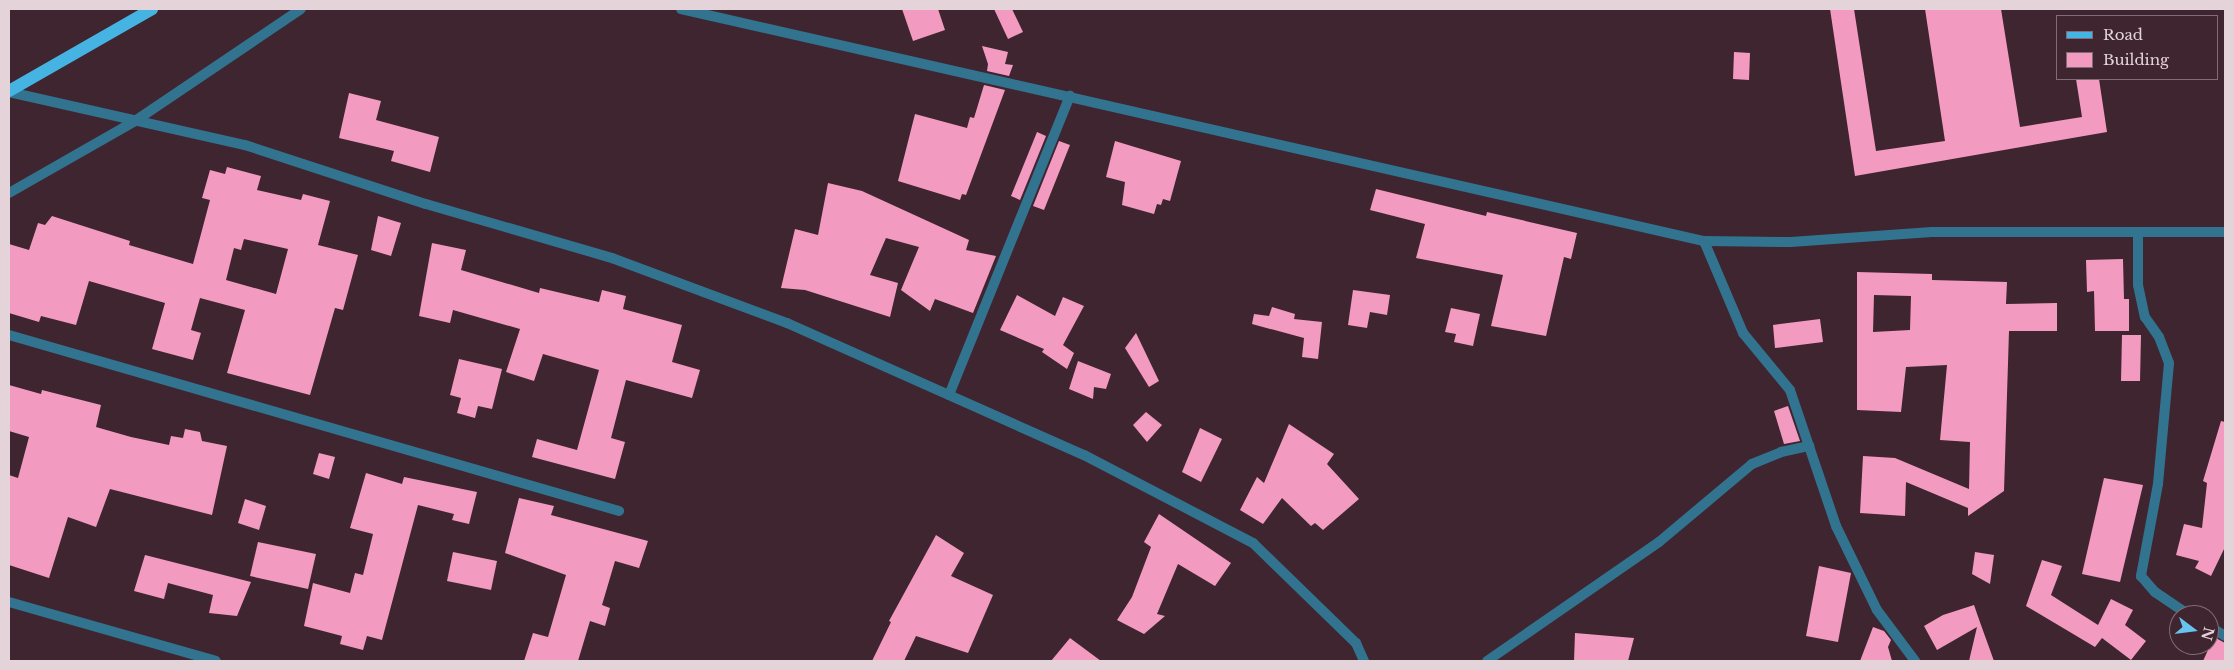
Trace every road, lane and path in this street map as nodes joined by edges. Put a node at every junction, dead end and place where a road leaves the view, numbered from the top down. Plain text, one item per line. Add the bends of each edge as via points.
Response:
1 (152, 9) edge
2 (301, 9) edge
3 (681, 9) edge
4 (9, 92) edge
5 (1070, 96) junction
6 (135, 121) junction
7 (9, 192) edge
8 (2138, 232) junction
9 (2225, 232) edge
10 (1704, 241) junction
11 (9, 335) edge
12 (949, 395) junction
13 (1809, 446) junction
14 (619, 511) dead end
15 (9, 602) edge
16 (2174, 605) edge
17 (216, 661) edge
18 (1364, 661) edge
19 (1487, 661) edge
20 (1916, 661) edge

1 - 4 main road
2 - 6 street
3 - 5 street
4 - 6 street
5 - 10 street
5 - 12 street
6 - 7 street
6 - 12 street via 245,145 426,204 612,258 787,323
8 - 9 street
8 - 10 street via 1932,232 1791,242
8 - 16 street via 2138,285 2145,318 2159,337 2169,362 2158,484 2141,576 2155,592
10 - 13 street via 1743,333 1790,390
11 - 14 street
12 - 18 street via 1084,455 1253,542 1356,643
13 - 19 street via 1781,452 1752,464 1659,542
13 - 20 street via 1836,526 1877,610
15 - 17 street

